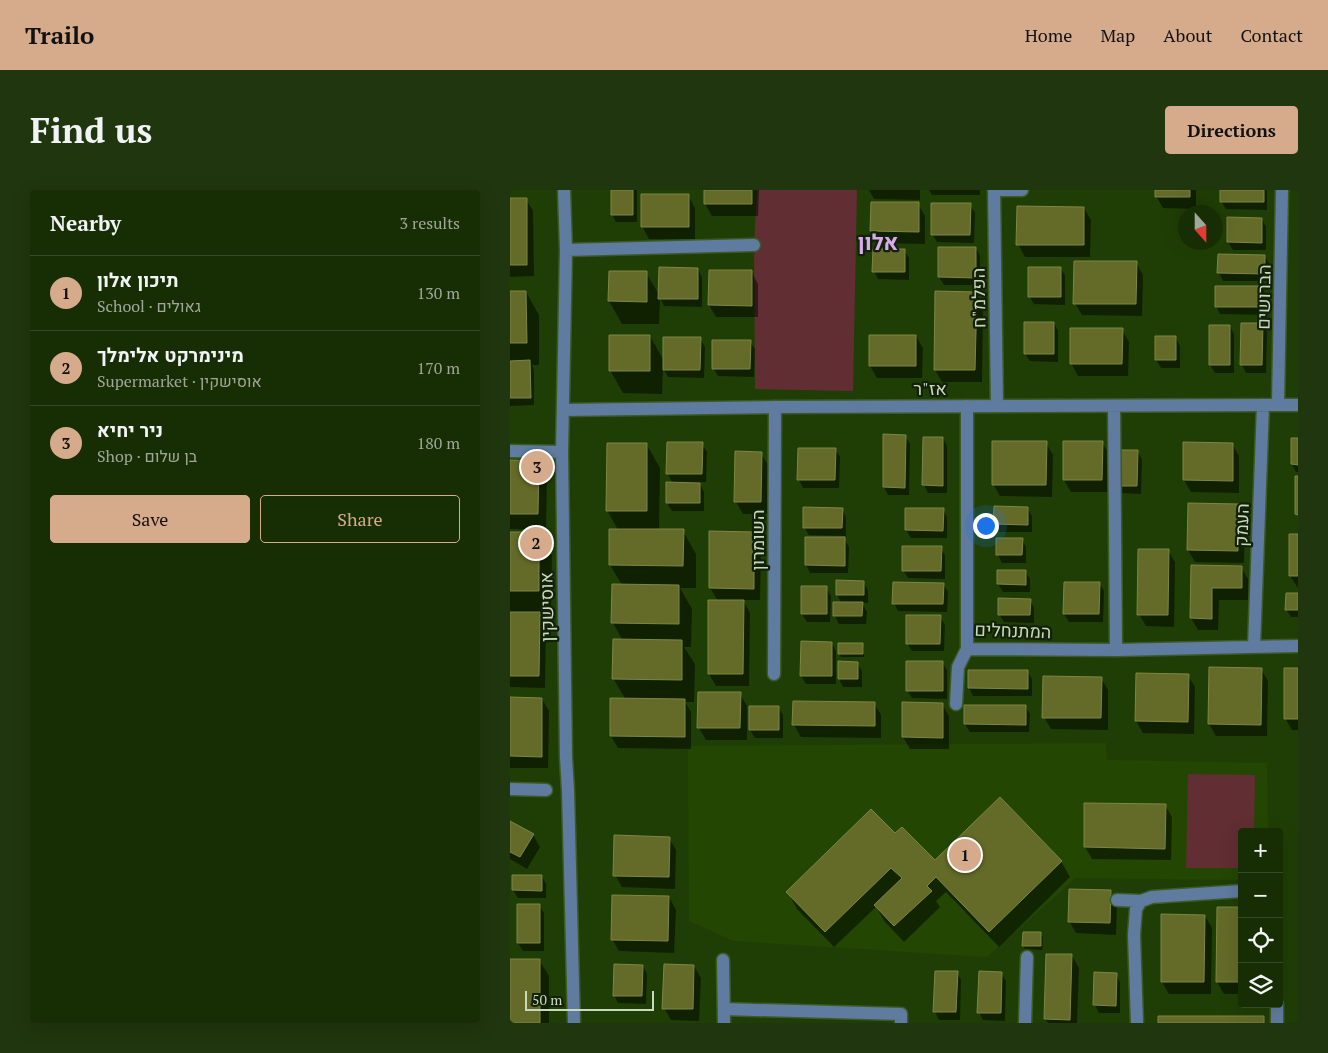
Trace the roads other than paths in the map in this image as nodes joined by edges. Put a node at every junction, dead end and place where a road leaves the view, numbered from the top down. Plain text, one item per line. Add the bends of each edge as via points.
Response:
1 (564, 190) edge
2 (994, 190) edge
3 (1022, 190) edge
4 (1282, 190) edge
5 (754, 245) dead end
6 (566, 250) junction
7 (1278, 404) junction
8 (1298, 404) edge
9 (1263, 405) junction
10 (967, 406) junction
11 (997, 406) junction
12 (1114, 406) junction
13 (775, 407) junction
14 (563, 410) junction
15 (510, 451) edge
16 (562, 452) junction
17 (1298, 646) edge
18 (1254, 647) junction
19 (967, 649) junction
20 (1116, 650) junction
21 (774, 674) dead end
22 (956, 704) dead end
23 (510, 789) edge
24 (546, 790) dead end
25 (1238, 891) edge
26 (1117, 900) dead end
27 (1142, 901) junction
28 (1027, 958) dead end
29 (723, 960) dead end
30 (1277, 1008) edge
31 (724, 1009) junction
32 (574, 1023) edge
33 (724, 1023) edge
34 (901, 1023) edge
35 (1025, 1023) edge
36 (1137, 1023) edge
37 (1277, 1023) edge

1 - 6 street, אוסישקין
2 - 3 street
2 - 11 street, הפלמ"ח
4 - 7 street, הברושים
5 - 6 street
6 - 14 street, אוסישקין
7 - 8 street, אז"ר
7 - 9 street, אז"ר
9 - 12 street, אז"ר
9 - 18 street, העמק
10 - 11 street, אז"ר
10 - 13 street, אז"ר
10 - 19 street, המתנחלים
11 - 12 street, אז"ר
12 - 20 street
13 - 14 street, אז"ר
13 - 21 street, השומרון
14 - 16 street, אוסישקין
15 - 16 street
16 - 32 street, אוסישקין
17 - 18 street, המתנחלים
18 - 20 street, המתנחלים
19 - 20 street, המתנחלים
19 - 22 street via 958,667
23 - 24 street
25 - 27 street via 1152,897
26 - 27 street
27 - 36 street via 1136,909 1134,935
28 - 35 street
29 - 31 street
30 - 37 street
31 - 33 street
31 - 34 street via 902,1014

